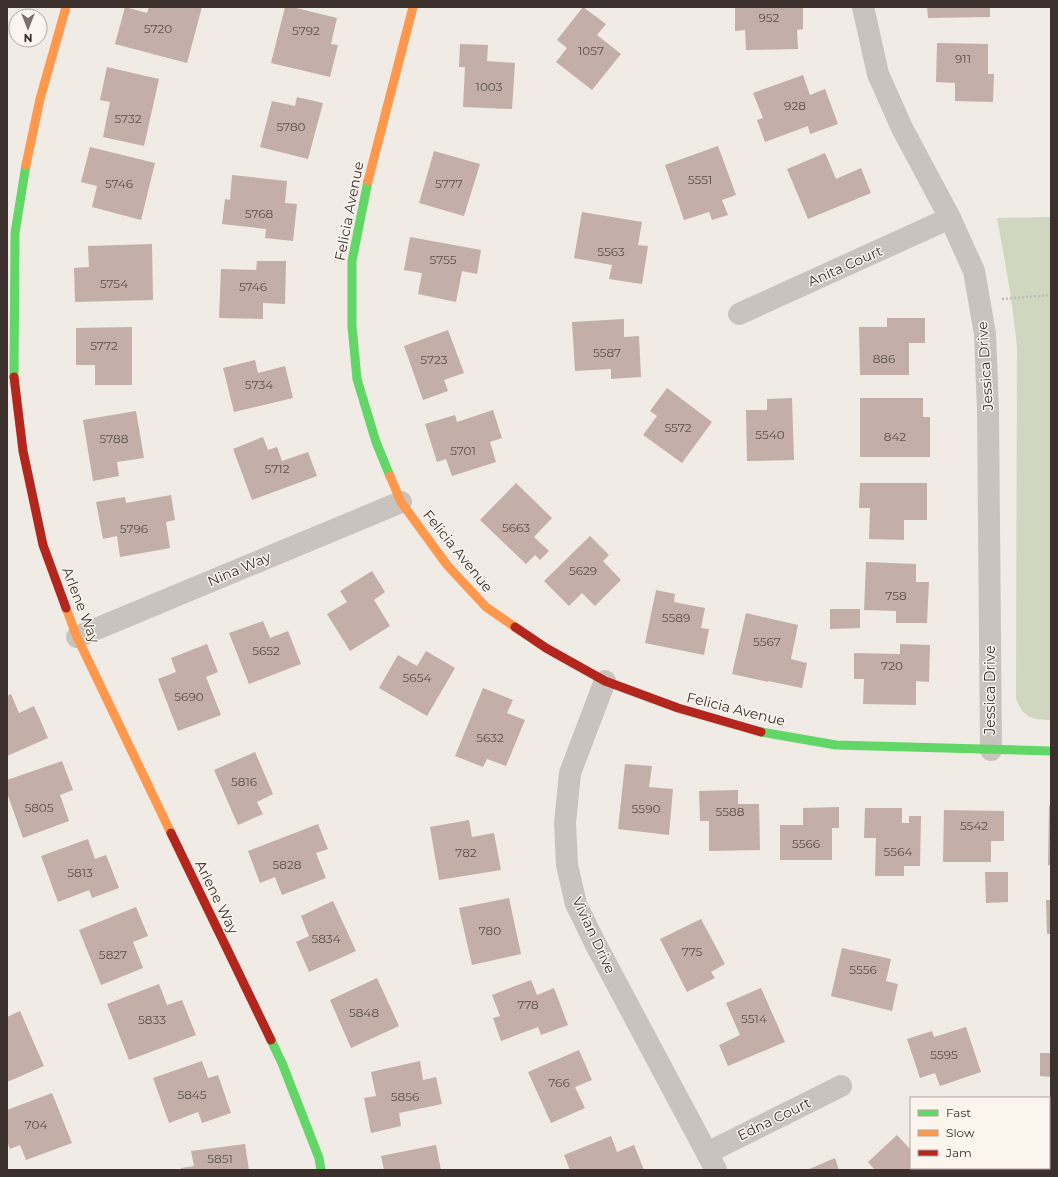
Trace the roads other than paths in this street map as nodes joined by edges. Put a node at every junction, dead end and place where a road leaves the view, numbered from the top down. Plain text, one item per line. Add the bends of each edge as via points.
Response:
1 (66, 7) edge
2 (413, 7) edge
3 (863, 7) edge
4 (950, 218) junction
5 (11, 233) edge
6 (739, 314) dead end
7 (401, 502) junction
8 (77, 637) junction
9 (605, 681) junction
10 (991, 750) junction
11 (1051, 751) edge
12 (841, 1086) dead end
13 (711, 1161) edge
14 (321, 1170) edge

1 - 5 street, Arlene Way via 40,99
2 - 7 street, Felicia Avenue via 365,192 352,261 352,326 357,379 376,442
3 - 4 street, Jessica Drive via 878,74 902,128
4 - 6 street, Anita Court
4 - 10 street, Jessica Drive via 974,271 984,334 988,410
5 - 8 street, Arlene Way via 13,373 23,451 43,545
7 - 8 street, Nina Way
7 - 9 street, Felicia Avenue via 447,564 486,607 546,648
8 - 14 street, Arlene Way via 282,1063 319,1158
9 - 10 street, Felicia Avenue via 678,708 752,730 836,745
9 - 13 street, Vivian Drive via 570,773 565,823 567,865 576,904
10 - 11 street, Felicia Avenue
12 - 13 street, Edna Court

